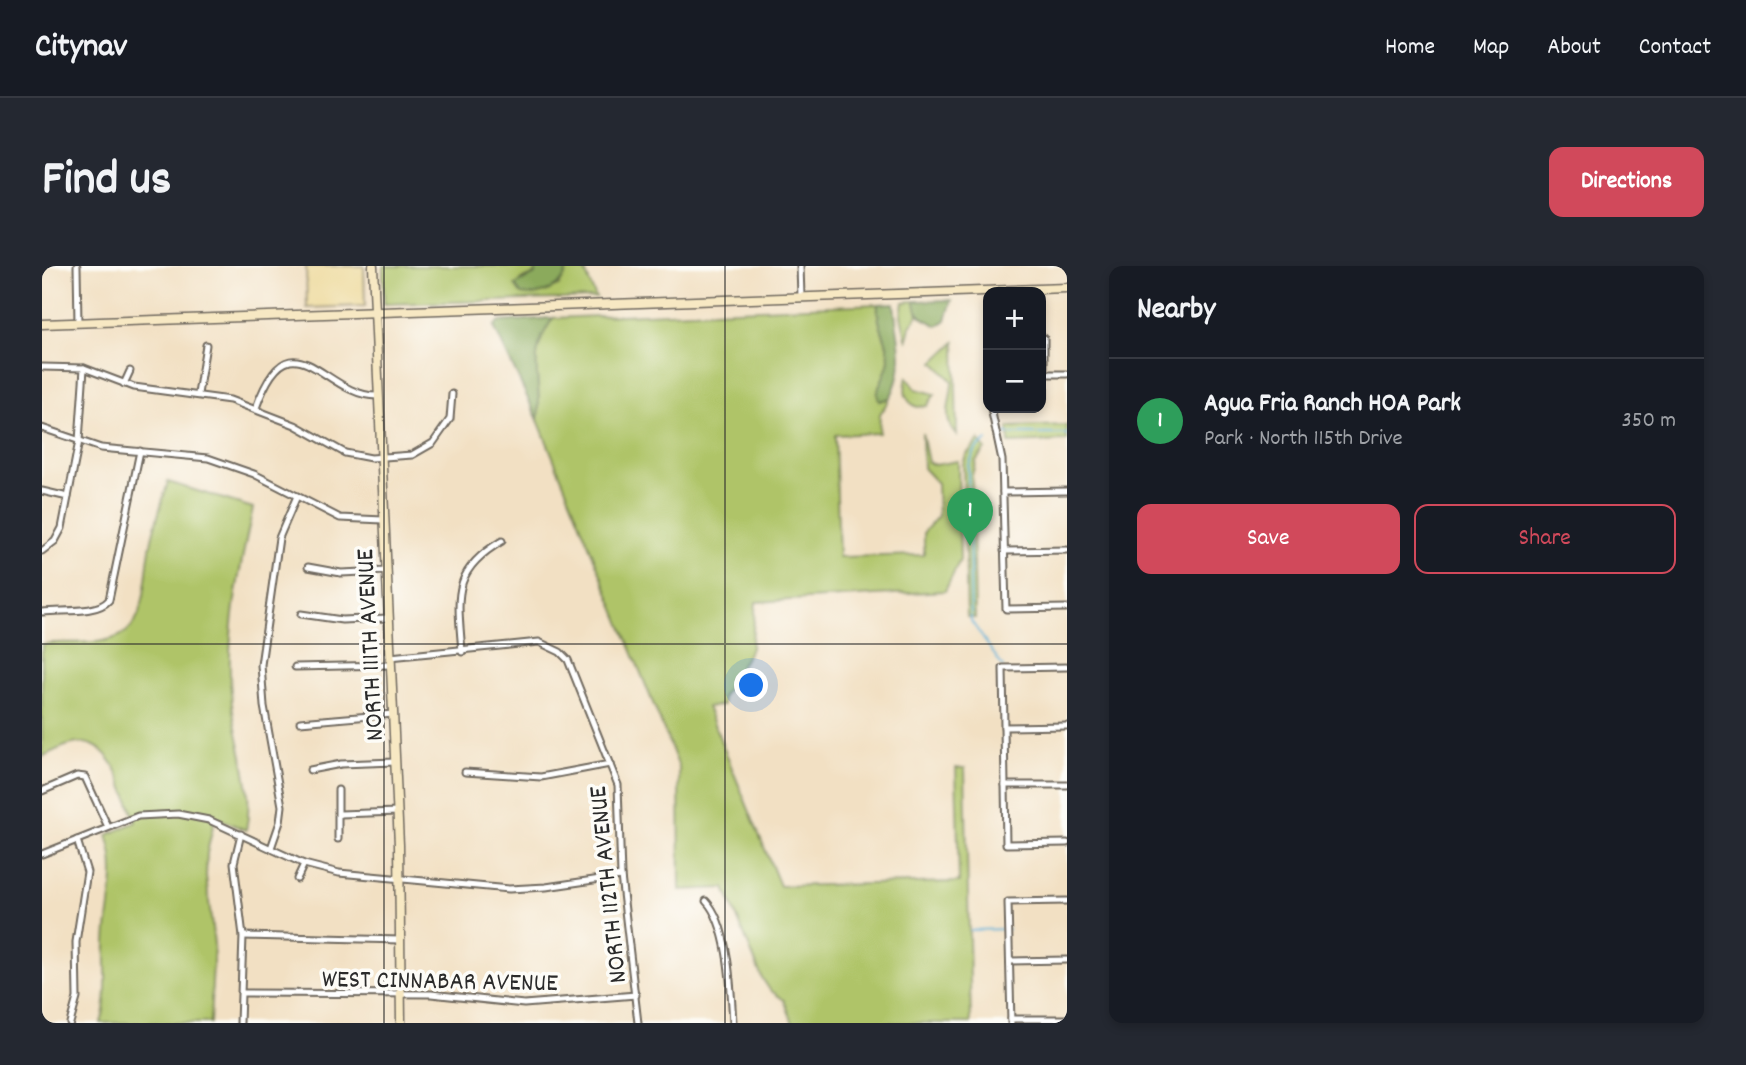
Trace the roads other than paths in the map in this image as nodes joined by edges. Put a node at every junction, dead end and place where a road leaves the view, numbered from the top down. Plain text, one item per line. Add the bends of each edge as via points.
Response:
1 (77, 266) edge
2 (373, 266) edge
3 (800, 266) edge
4 (1067, 288) edge
5 (801, 296) junction
6 (374, 314) junction
7 (78, 323) junction
8 (42, 324) edge
9 (206, 345) dead end
10 (42, 367) edge
11 (84, 368) junction
12 (130, 371) dead end
13 (1046, 374) edge
14 (1067, 374) edge
15 (124, 384) junction
16 (198, 394) junction
17 (452, 394) dead end
18 (377, 396) junction
19 (256, 408) junction
20 (992, 413) edge
21 (42, 428) edge
22 (79, 441) junction
23 (140, 450) junction
24 (380, 458) junction
25 (42, 491) edge
26 (1067, 491) edge
27 (1003, 492) junction
28 (297, 496) junction
29 (68, 497) junction
30 (383, 520) junction
31 (502, 541) dead end
32 (1067, 550) edge
33 (42, 551) edge
34 (1004, 551) junction
35 (308, 567) dead end
36 (386, 571) junction
37 (1067, 608) edge
38 (42, 612) edge
39 (301, 614) dead end
40 (388, 618) junction
41 (462, 652) junction
42 (390, 661) junction
43 (295, 667) dead end
44 (1067, 667) edge
45 (393, 713) junction
46 (300, 722) dead end
47 (1004, 726) junction
48 (1067, 726) edge
49 (395, 762) junction
50 (610, 764) junction
51 (310, 770) dead end
52 (465, 772) dead end
53 (1005, 785) junction
54 (1067, 785) edge
55 (338, 790) dead end
56 (42, 791) edge
57 (398, 812) junction
58 (340, 814) junction
59 (108, 827) junction
60 (241, 834) junction
61 (338, 839) dead end
62 (77, 840) junction
63 (1067, 843) edge
64 (271, 848) junction
65 (42, 854) edge
66 (304, 864) junction
67 (621, 876) junction
68 (297, 879) dead end
69 (400, 879) junction
70 (706, 901) dead end
71 (1067, 901) edge
72 (243, 936) junction
73 (400, 940) junction
74 (1067, 960) edge
75 (1010, 961) junction
76 (242, 993) junction
77 (401, 994) junction
78 (636, 995) junction
79 (1067, 1018) edge
80 (1011, 1021) edge
81 (70, 1023) edge
82 (240, 1023) edge
83 (401, 1023) edge
84 (638, 1023) edge
85 (733, 1023) edge

1 - 7 street
2 - 6 main road, NORTH 111TH AVENUE
3 - 5 street
4 - 5 main road
5 - 6 main road
6 - 7 main road
6 - 18 main road, NORTH 111TH AVENUE
7 - 8 main road
9 - 16 street
10 - 11 street
11 - 15 street
11 - 22 street
12 - 15 street
13 - 14 street
15 - 16 street
16 - 19 street
17 - 24 street via 450,419 433,443 412,455
18 - 19 street via 363,395 308,363 290,362 268,376
18 - 24 main road, NORTH 111TH AVENUE
19 - 24 street via 345,453
20 - 27 street
21 - 22 street
22 - 23 street via 101,448
22 - 29 street
23 - 28 street via 208,457 242,468
23 - 38 street via 112,592 104,606
24 - 30 main road, NORTH 111TH AVENUE
25 - 29 street
26 - 27 street
27 - 34 street
28 - 30 street via 340,518
28 - 64 street via 279,538 262,649 262,696 282,806
29 - 33 street via 62,528 52,545
30 - 36 main road, NORTH 111TH AVENUE
31 - 41 street via 468,566 459,586
32 - 34 street
34 - 37 street via 1006,609
35 - 36 street via 341,573
36 - 40 main road, NORTH 111TH AVENUE
39 - 40 street via 342,620
40 - 42 main road, NORTH 111TH AVENUE
41 - 42 street
41 - 50 street, NORTH 112TH AVENUE via 539,642 560,652 568,660
42 - 43 street
42 - 45 main road, NORTH 111TH AVENUE
44 - 47 street via 1003,668
45 - 46 street
45 - 49 main road, NORTH 111TH AVENUE
47 - 48 street
47 - 53 street
49 - 51 street
49 - 57 main road, NORTH 111TH AVENUE
50 - 52 street via 541,777
50 - 67 street, NORTH 112TH AVENUE via 620,794
53 - 54 street
53 - 63 street via 1006,844
55 - 58 street
56 - 59 street via 85,777
57 - 58 street
57 - 69 main road, NORTH 111TH AVENUE
58 - 61 street
59 - 60 street via 138,817 178,814 209,820
59 - 62 street
60 - 64 street
60 - 72 street via 234,863
62 - 65 street
62 - 81 street via 87,872 76,942 77,998
64 - 66 street
66 - 68 street
66 - 69 street
67 - 69 street via 525,888
67 - 78 street, NORTH 112TH AVENUE
69 - 73 main road, NORTH 111TH AVENUE
70 - 85 street via 716,912 721,929
71 - 75 street via 1008,902
72 - 73 street
72 - 76 street
73 - 77 main road, NORTH 111TH AVENUE
74 - 75 street
75 - 80 street
76 - 77 street, WEST CINNABAR AVENUE
76 - 82 street
77 - 78 street, WEST CINNABAR AVENUE via 524,1004
77 - 83 main road, NORTH 111TH AVENUE
78 - 84 street, NORTH 112TH AVENUE
79 - 80 street

